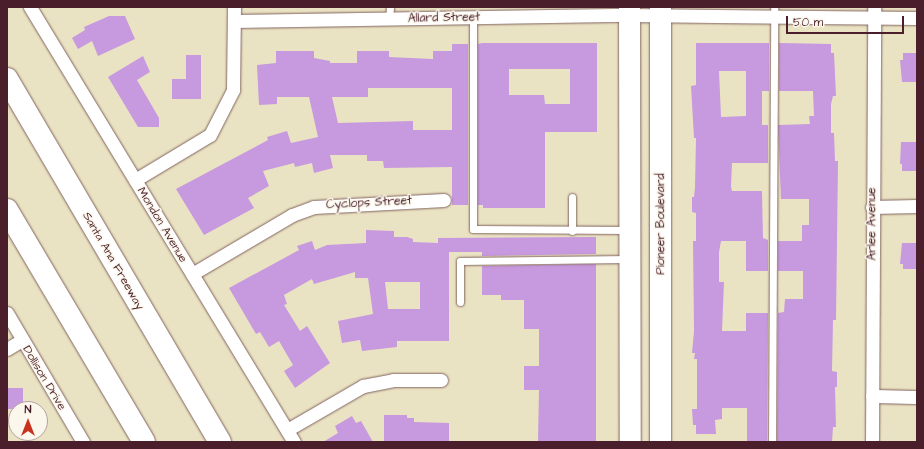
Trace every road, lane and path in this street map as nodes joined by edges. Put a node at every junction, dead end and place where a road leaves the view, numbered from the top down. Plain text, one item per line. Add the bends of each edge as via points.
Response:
1 (30, 7) edge
2 (234, 7) edge
3 (629, 11) edge
4 (567, 12) edge
5 (660, 12) edge
6 (774, 12) edge
7 (874, 12) edge
8 (390, 13) edge
9 (473, 18) junction
10 (917, 18) edge
11 (234, 21) junction
12 (7, 78) edge
13 (135, 180) junction
14 (572, 197) dead end
15 (444, 200) dead end
16 (917, 206) edge
17 (872, 207) junction
18 (7, 210) edge
19 (629, 230) junction
20 (572, 231) junction
21 (629, 259) junction
22 (192, 274) junction
23 (460, 302) dead end
24 (7, 313) edge
25 (22, 340) junction
26 (7, 348) edge
27 (441, 380) dead end
28 (872, 396) junction
29 (917, 397) edge
30 (287, 430) junction
31 (82, 442) edge
32 (144, 442) edge
33 (220, 442) edge
34 (294, 442) edge
35 (630, 442) edge
36 (660, 442) edge
37 (772, 442) edge
38 (872, 442) edge

1 - 13 street, Mondon Avenue
2 - 11 street
3 - 4 street, Allard Street
3 - 5 street, Allard Street
3 - 19 main road
4 - 9 street, Allard Street
5 - 6 street, Allard Street
5 - 36 main road, Pioneer Boulevard
6 - 7 street, Allard Street
6 - 37 lane
7 - 10 street, Allard Street
7 - 17 street, Arlee Avenue
8 - 9 street, Allard Street
8 - 11 street, Allard Street
9 - 20 lane via 473,229
11 - 13 street via 233,90 210,135
12 - 33 highway, Santa Ana Freeway
13 - 22 street, Mondon Avenue
14 - 20 lane
15 - 22 street, Cyclops Street via 314,207 292,215
16 - 17 street
17 - 28 street, Arlee Avenue
18 - 32 highway
19 - 20 lane
19 - 21 main road
21 - 23 lane via 460,261
21 - 35 main road
22 - 30 street, Mondon Avenue
24 - 25 street, Dollison Drive
25 - 26 street
25 - 31 street, Dollison Drive
27 - 30 street via 393,380 363,386
28 - 29 street
28 - 38 street, Arlee Avenue
30 - 34 street, Mondon Avenue

